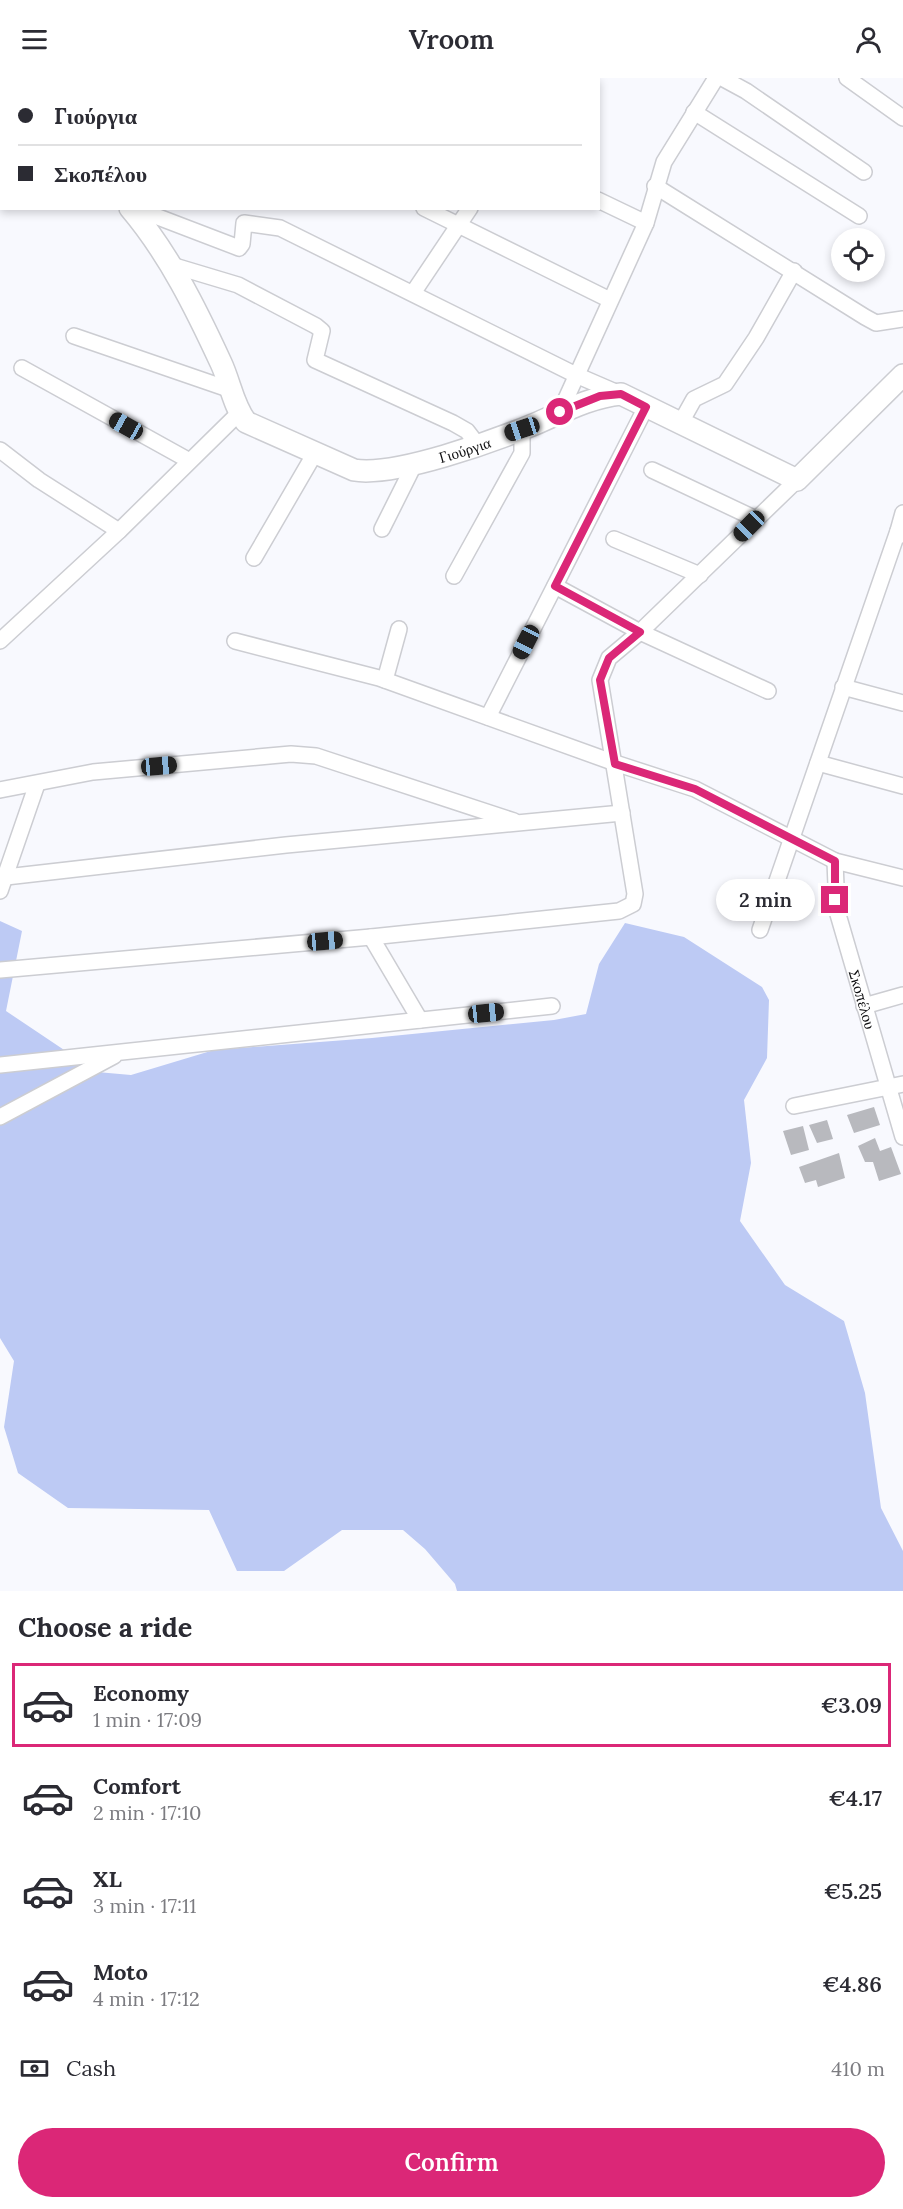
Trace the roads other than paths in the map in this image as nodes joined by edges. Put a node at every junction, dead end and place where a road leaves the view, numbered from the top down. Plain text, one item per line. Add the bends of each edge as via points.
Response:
1 (716, 78) edge
2 (722, 78) edge
3 (847, 78) edge
4 (694, 112) junction
5 (903, 118) edge
6 (864, 172) dead end
7 (655, 186) junction
8 (600, 202) edge
9 (428, 210) edge
10 (469, 210) edge
11 (134, 213) edge
12 (860, 216) dead end
13 (646, 223) junction
14 (459, 225) junction
15 (168, 264) junction
16 (794, 271) junction
17 (413, 293) junction
18 (610, 300) junction
19 (903, 319) edge
20 (74, 336) dead end
21 (22, 368) dead end
22 (576, 375) junction
23 (903, 375) edge
24 (231, 390) junction
25 (621, 394) junction
26 (646, 407) junction
27 (560, 412) junction
28 (239, 413) junction
29 (680, 424) junction
30 (522, 429) junction
31 (477, 444) junction
32 (0, 450) edge
33 (315, 453) junction
34 (188, 460) junction
35 (415, 463) junction
36 (652, 470) dead end
37 (797, 480) junction
38 (903, 513) edge
39 (756, 519) junction
40 (382, 530) dead end
41 (119, 531) junction
42 (901, 533) edge
43 (614, 539) dead end
44 (254, 558) dead end
45 (700, 575) junction
46 (454, 576) dead end
47 (555, 586) junction
48 (399, 629) dead end
49 (640, 632) junction
50 (0, 641) edge
51 (235, 641) dead end
52 (385, 680) junction
53 (843, 687) junction
54 (768, 691) dead end
55 (903, 703) edge
56 (488, 717) junction
57 (615, 764) junction
58 (818, 764) junction
59 (37, 784) junction
60 (903, 786) edge
61 (0, 790) edge
62 (622, 813) junction
63 (519, 823) junction
64 (792, 838) junction
65 (835, 861) junction
66 (6, 876) junction
67 (903, 878) edge
68 (0, 891) edge
69 (760, 930) dead end
70 (371, 937) junction
71 (0, 970) edge
72 (903, 995) edge
73 (552, 1006) dead end
74 (864, 1006) junction
75 (420, 1020) junction
76 (121, 1052) junction
77 (0, 1065) edge
78 (896, 1086) edge
79 (794, 1106) dead end
80 (0, 1117) edge
81 (903, 1137) edge

1 - 4 street
2 - 6 street
3 - 5 street
4 - 7 street via 664,162
4 - 12 street
7 - 13 street
7 - 16 street
8 - 13 street
9 - 14 street
10 - 14 street
11 - 15 street
11 - 17 street via 158,217 234,248 242,244 244,223 279,228
13 - 18 street
14 - 17 street
14 - 18 street
15 - 24 street via 189,294
15 - 31 street via 238,285 316,326 322,331 315,360 453,423 467,431
16 - 19 street via 876,323
16 - 29 street via 725,384 694,399
17 - 22 street
18 - 22 street
20 - 24 street
21 - 34 street
22 - 25 street
22 - 27 street
23 - 37 street
24 - 28 street
25 - 26 street
25 - 27 street, Γιούργια via 600,396
26 - 29 street
26 - 47 street
27 - 30 street, Γιούργια
28 - 33 street, Γιούργια via 246,422
28 - 34 street
29 - 37 street
30 - 31 street, Γιούργια
30 - 46 street via 522,453
31 - 35 street, Γιούργια
32 - 41 street
33 - 35 street, Γιούργια via 371,473
33 - 44 street
34 - 41 street
35 - 40 street
36 - 39 street
37 - 39 street
38 - 42 street
39 - 45 street
41 - 50 street
42 - 53 street
43 - 45 street
45 - 49 street
47 - 49 street
47 - 56 street
48 - 52 street
49 - 54 street
49 - 57 street via 609,658 600,680
51 - 52 street
52 - 56 street
53 - 55 street
53 - 58 street
56 - 57 street
57 - 62 street
57 - 64 street via 695,789
58 - 60 street
58 - 64 street
59 - 61 street
59 - 63 street via 93,772 291,754 316,756
59 - 66 street
62 - 63 street
62 - 70 street via 635,894 633,904 619,911
63 - 66 street
64 - 65 street
64 - 69 street
65 - 67 street
65 - 74 street, Σκοπέλου via 835,900
66 - 68 street
70 - 71 street
70 - 75 street
72 - 74 street
73 - 75 street
74 - 78 street, Σκοπέλου
75 - 76 street
76 - 77 street
76 - 80 street
78 - 79 street
78 - 81 street, Σκοπέλου

